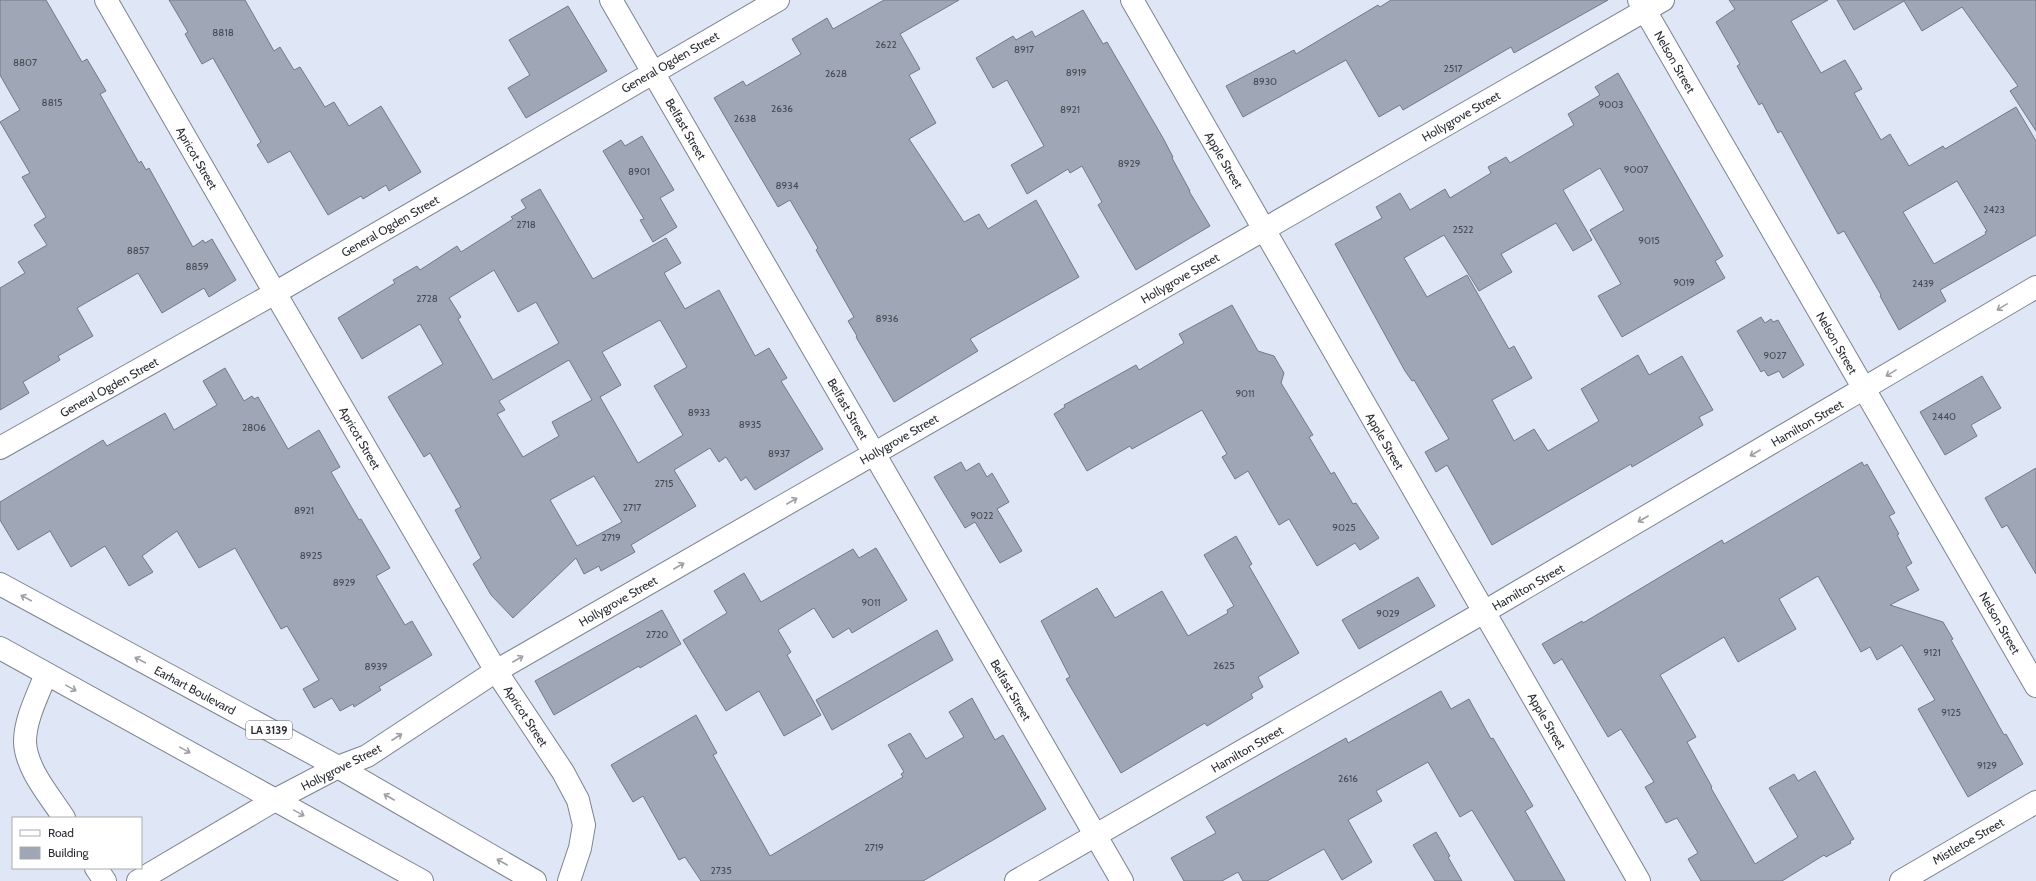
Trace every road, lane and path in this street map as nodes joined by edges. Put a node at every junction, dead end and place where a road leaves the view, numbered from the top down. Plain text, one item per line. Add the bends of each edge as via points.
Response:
1 (106, 0) edge
2 (611, 0) edge
3 (778, 0) edge
4 (1132, 0) edge
5 (1649, 3) edge
6 (653, 72) junction
7 (1264, 229) junction
8 (2036, 287) edge
9 (274, 293) junction
10 (1864, 389) junction
11 (0, 448) edge
12 (874, 454) junction
13 (0, 584) edge
14 (1484, 612) junction
15 (0, 648) edge
16 (496, 671) junction
17 (46, 674) junction
18 (2036, 686) edge
19 (338, 767) junction
20 (275, 800) junction
21 (2036, 802) edge
22 (63, 817) edge
23 (1096, 836) junction
24 (97, 869) edge
25 (105, 881) edge
26 (138, 881) edge
27 (422, 881) edge
28 (535, 881) edge
29 (569, 881) edge
30 (1016, 881) edge
31 (1122, 881) edge
32 (1640, 881) edge
33 (1901, 881) edge

1 - 9 street, Apricot Street
2 - 6 street, Belfast Street
3 - 6 street, General Ogden Street
4 - 7 street, Apple Street
5 - 7 street, Hollygrove Street
5 - 10 street, Nelson Street
6 - 9 street, General Ogden Street
6 - 12 street, Belfast Street
7 - 12 street, Hollygrove Street
7 - 14 street, Apple Street
8 -> 10 street, Hamilton Street
9 - 11 street, General Ogden Street
9 - 16 street, Apricot Street
10 -> 14 street, Hamilton Street
10 - 18 street, Nelson Street
16 -> 12 street, Hollygrove Street
12 - 23 street, Belfast Street
19 -> 13 street, Earhart Boulevard / LA 3139
14 - 23 street, Hamilton Street
14 - 32 street, Apple Street
15 - 17 street
19 -> 16 street, Hollygrove Street via 367,756
16 - 29 street, Apricot Street via 563,772 578,800 584,825 580,848
17 -> 20 street
17 - 22 street via 30,718 25,742 31,766
19 - 20 street, Hollygrove Street
28 -> 19 street, Earhart Boulevard / LA 3139
20 - 26 street, Hollygrove Street
20 -> 27 street
21 - 33 street, Mistletoe Street
23 - 30 street, Hamilton Street
23 - 31 street, Belfast Street
24 - 25 street

